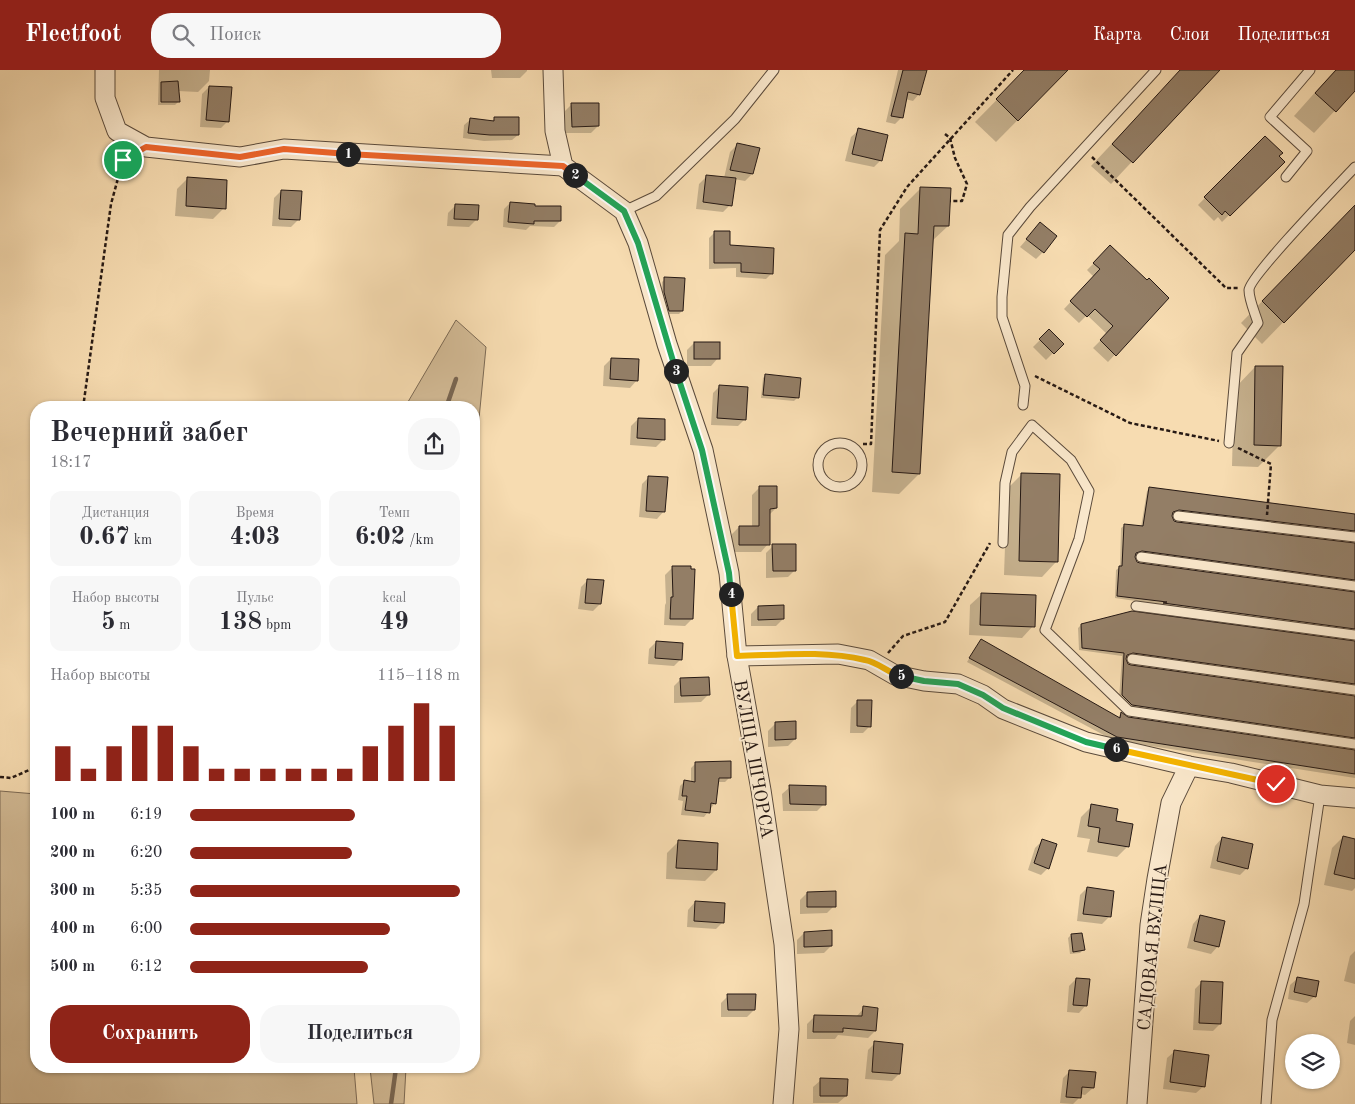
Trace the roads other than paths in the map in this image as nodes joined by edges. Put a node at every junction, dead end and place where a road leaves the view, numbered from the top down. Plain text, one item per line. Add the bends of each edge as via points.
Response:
1 (105, 70) edge
2 (553, 70) edge
3 (774, 70) edge
4 (1156, 70) edge
5 (1310, 70) edge
6 (563, 166) junction
7 (1355, 167) edge
8 (1286, 177) dead end
9 (624, 211) junction
10 (1023, 405) dead end
11 (1229, 443) road end
12 (862, 472) joint
13 (1178, 516) dead end
14 (1355, 537) edge
15 (1003, 543) dead end
16 (1141, 557) dead end
17 (1355, 586) edge
18 (1136, 606) dead end
19 (1355, 635) edge
20 (737, 656) junction
21 (1132, 658) dead end
22 (1355, 690) edge
23 (1355, 744) edge
24 (1189, 766) junction
25 (1320, 795) junction
26 (1355, 798) edge
27 (784, 1104) edge
28 (1138, 1104) edge
29 (1266, 1104) edge

1 - 6 street via 105,98 117,131 146,147 240,157 284,149
2 - 6 street via 555,131
3 - 9 lane via 734,119 656,196
4 - 10 lane via 1030,206 1008,236 1002,318 1025,386
5 - 8 lane via 1270,117 1306,151
6 - 9 street, ВУЛІЦА ШЧОРСА
7 - 11 lane via 1253,280 1249,289 1258,323 1237,353
9 - 20 street, ВУЛІЦА ШЧОРСА via 638,243 702,450 729,573
12 - 12 lane via 849,486 833,486 820,476 820,454 830,444 847,443 860,454
13 - 14 lane
15 - 23 lane via 1005,483 1012,452 1032,426 1070,460 1089,490 1079,539 1045,630 1129,711
16 - 17 lane
18 - 19 lane
20 - 24 street via 838,654 869,660 895,675 958,684 1003,708 1086,742
20 - 27 street, ВУЛІЦА ШЧОРСА via 784,944 789,1029
21 - 22 lane
24 - 25 street
24 - 28 street, САДОВАЯ ВУЛІЦА via 1171,803 1150,925
25 - 26 street
25 - 29 lane via 1304,904 1272,1020

